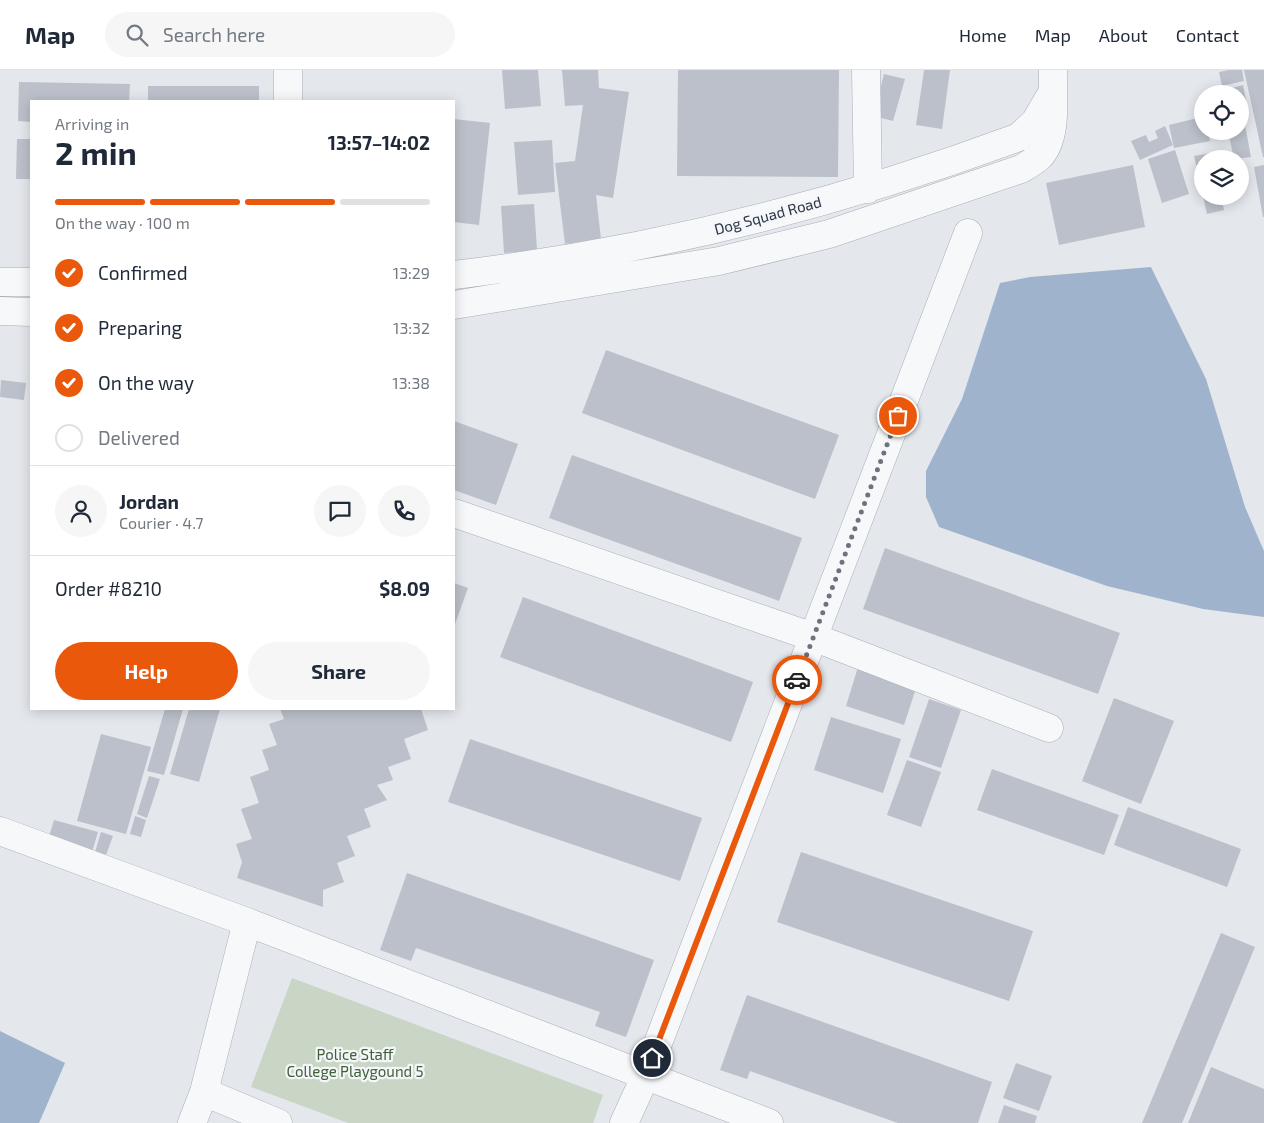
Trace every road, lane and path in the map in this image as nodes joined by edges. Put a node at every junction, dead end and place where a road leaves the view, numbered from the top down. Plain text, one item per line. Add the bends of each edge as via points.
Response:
1 (288, 70) edge
2 (866, 70) edge
3 (1053, 81) edge
4 (288, 100) edge
5 (868, 189) junction
6 (968, 232) dead end
7 (455, 276) edge
8 (0, 282) edge
9 (30, 282) edge
10 (455, 306) edge
11 (0, 311) edge
12 (30, 312) edge
13 (455, 513) edge
14 (813, 637) junction
15 (1049, 728) dead end
16 (0, 831) edge
17 (246, 922) junction
18 (645, 1077) junction
19 (204, 1092) junction
20 (192, 1123) edge
21 (278, 1123) edge
22 (624, 1123) edge
23 (769, 1123) edge

1 - 4 street
2 - 5 street
3 - 5 street, Dog Squad Road via 1035,122 1019,137
3 - 10 street via 1053,127 1050,136 1038,158 1021,169 829,234 719,261
5 - 7 street, Dog Squad Road via 713,230
6 - 14 street
8 - 9 street
11 - 12 street
13 - 14 street
14 - 15 street
14 - 18 street
16 - 17 street
17 - 18 street
17 - 19 street
18 - 22 street
18 - 23 street
19 - 20 street
19 - 21 street

